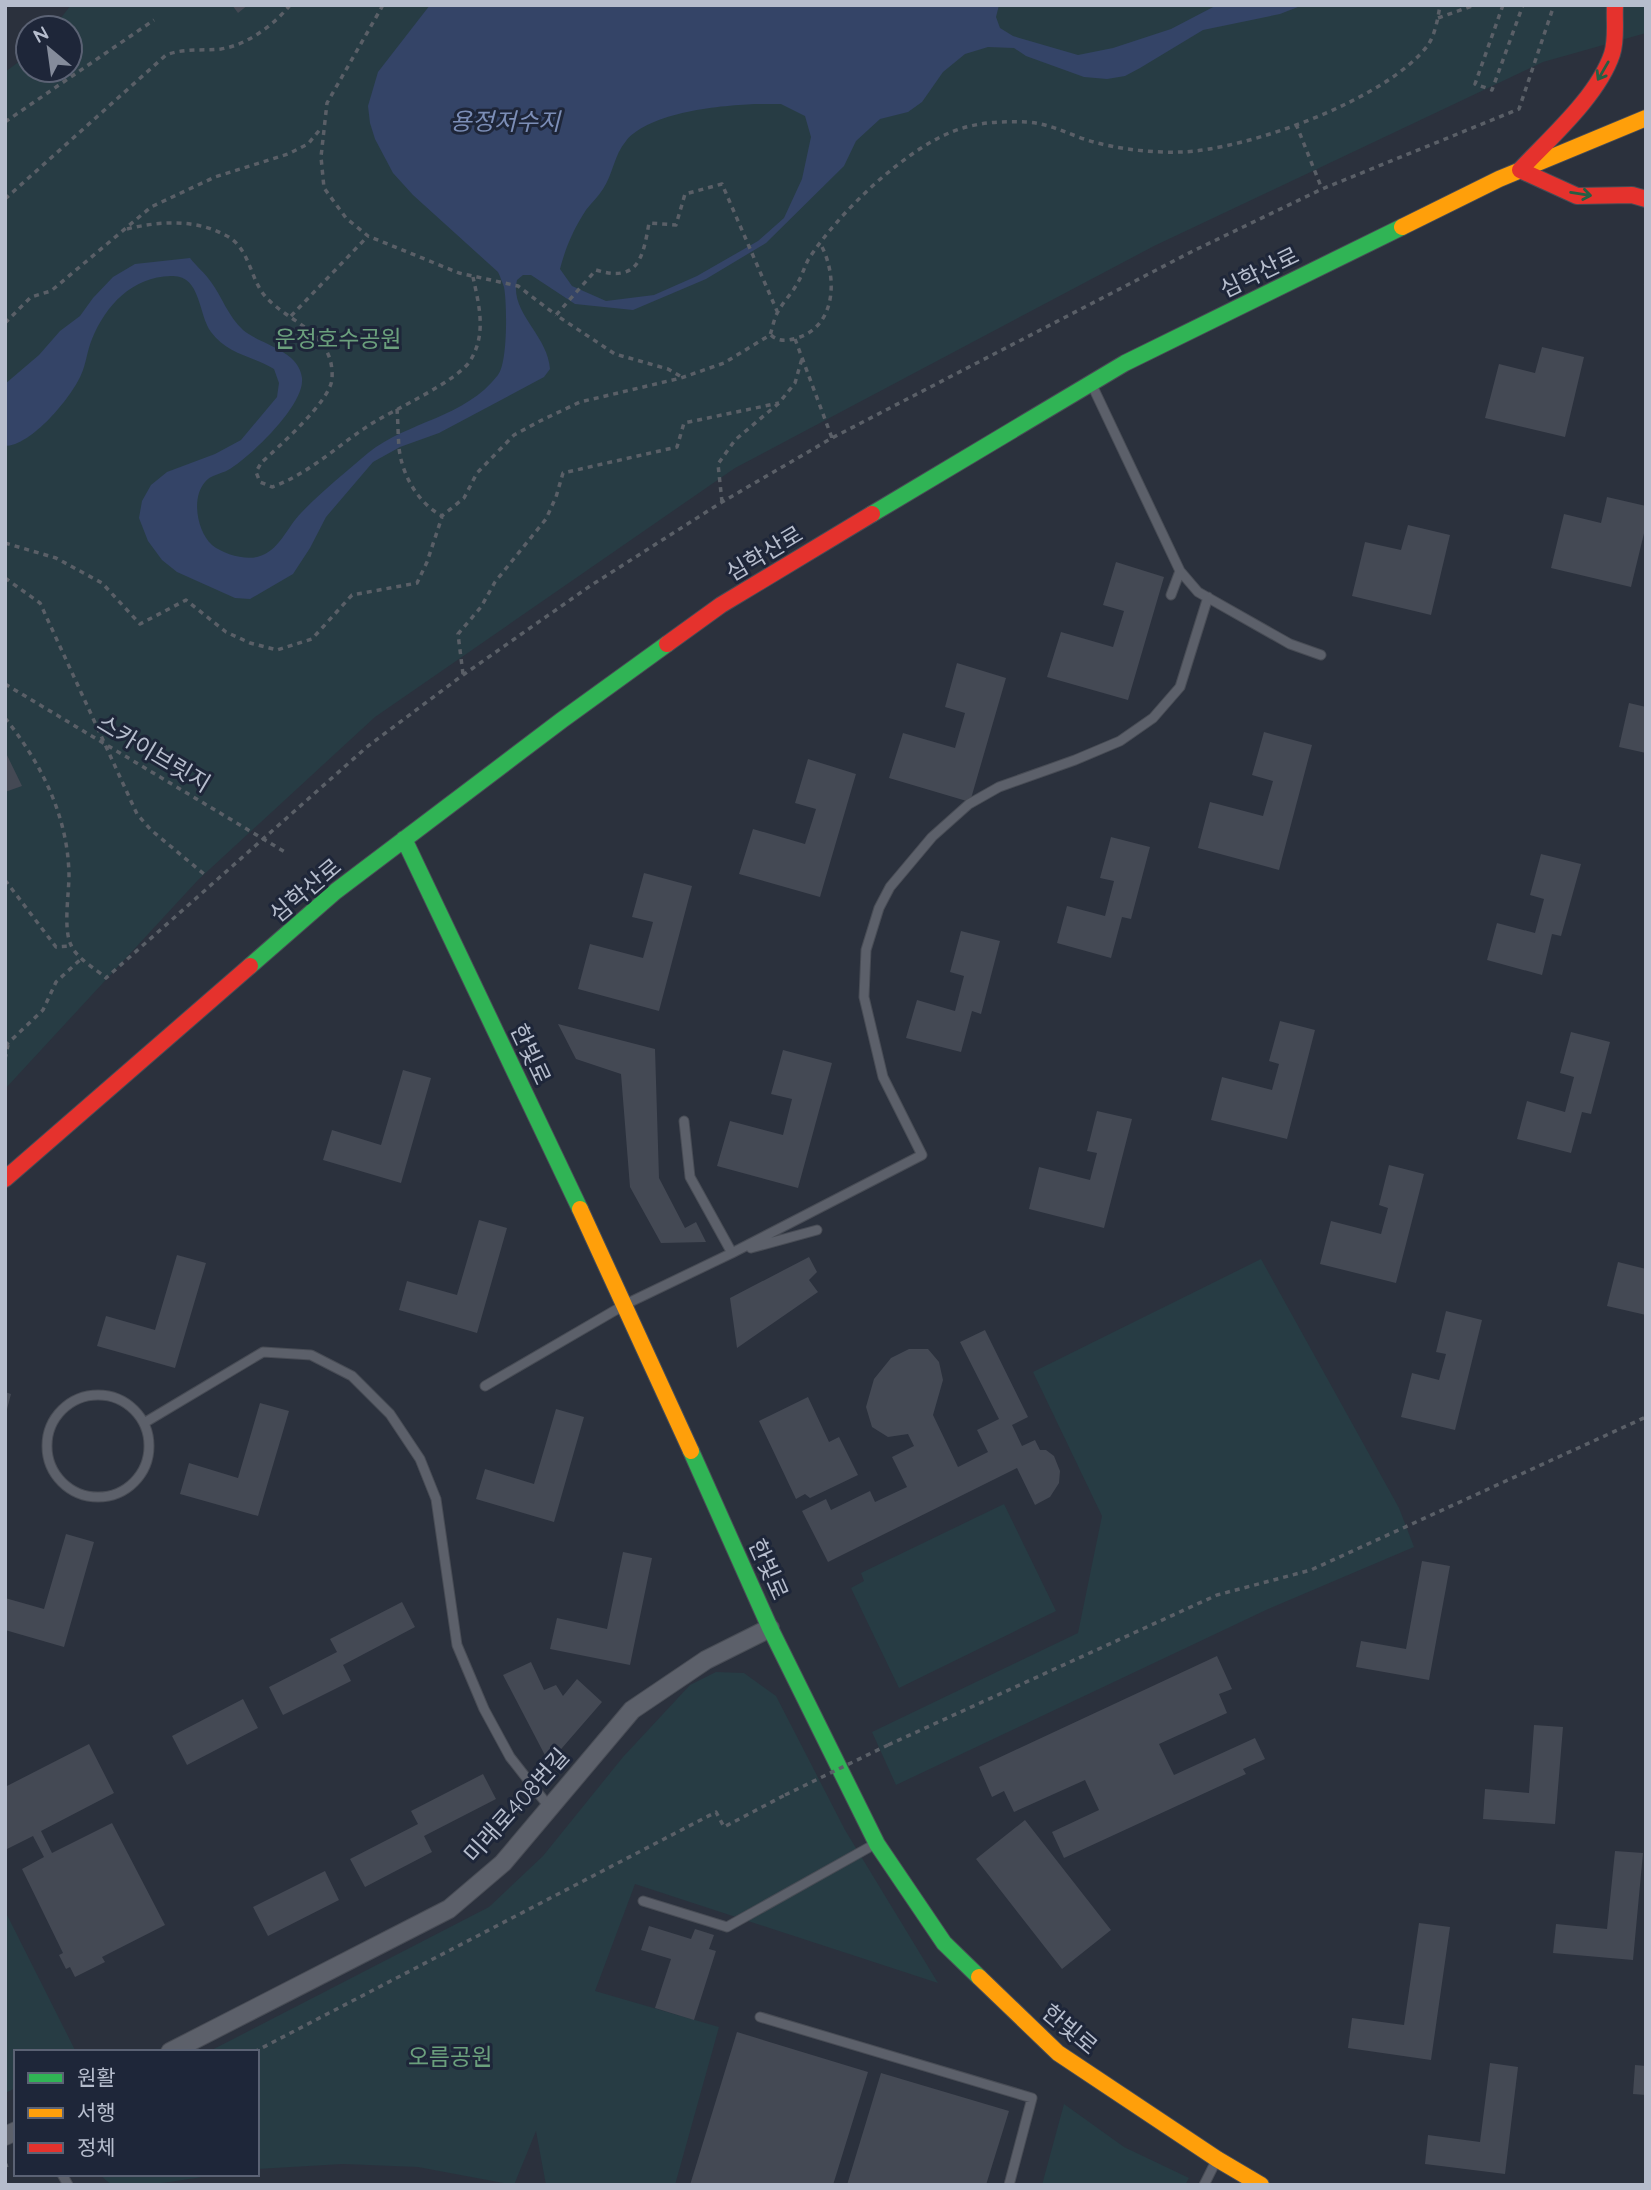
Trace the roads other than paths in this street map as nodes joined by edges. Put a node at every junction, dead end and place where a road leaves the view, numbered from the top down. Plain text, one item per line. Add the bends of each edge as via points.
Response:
1 (1615, 5) edge
2 (1646, 118) edge
3 (1520, 170) junction
4 (1646, 200) edge
5 (1090, 382) junction
6 (1180, 571) junction
7 (1171, 595) dead end
8 (1208, 597) junction
9 (1321, 655) dead end
10 (404, 839) junction
11 (684, 1121) dead end
12 (5, 1179) edge
13 (817, 1230) dead end
14 (732, 1253) junction
15 (625, 1304) junction
16 (485, 1385) dead end
17 (144, 1423) junction
18 (770, 1628) junction
19 (550, 1808) junction
20 (877, 1843) junction
21 (643, 1901) dead end
22 (760, 2017) dead end
23 (174, 2050) edge
24 (1217, 2160) junction
25 (1009, 2185) edge
26 (1204, 2185) edge
27 (1261, 2185) edge

1 -> 3 street via 1613,51 1608,63 1597,82
2 - 3 street, 심학산로
3 -> 4 street via 1577,196 1632,195
3 - 5 street, 심학산로
5 - 6 lane
5 - 10 street, 심학산로 via 721,605
6 - 7 lane
6 - 8 lane
8 - 9 lane via 1290,644
8 - 14 lane via 1180,687 1153,718 1120,741 999,787 969,804 932,837 890,887 879,908 866,950 864,997 883,1077 922,1156
10 - 12 street, 심학산로 via 336,891
10 - 15 street, 한빛로
11 - 14 lane via 690,1177
13 - 14 lane
14 - 15 lane
15 - 16 lane
15 - 18 street, 한빛로
17 - 17 lane via 128,1405 107,1395 75,1400 50,1426 48,1461 69,1490 86,1497 121,1493 144,1470 149,1447
17 - 19 lane via 264,1352 311,1355 352,1376 390,1414 420,1459 436,1499 457,1645 510,1756
18 - 19 street, 미래로408번길 via 706,1660 632,1710
18 - 20 street, 한빛로
19 - 23 street, 미래로408번길 via 503,1863 449,1909
20 - 21 lane via 727,1927
20 - 24 street, 한빛로 via 944,1943 1058,2053
22 - 25 lane via 1032,2098
24 - 26 lane
24 - 27 street, 한빛로

